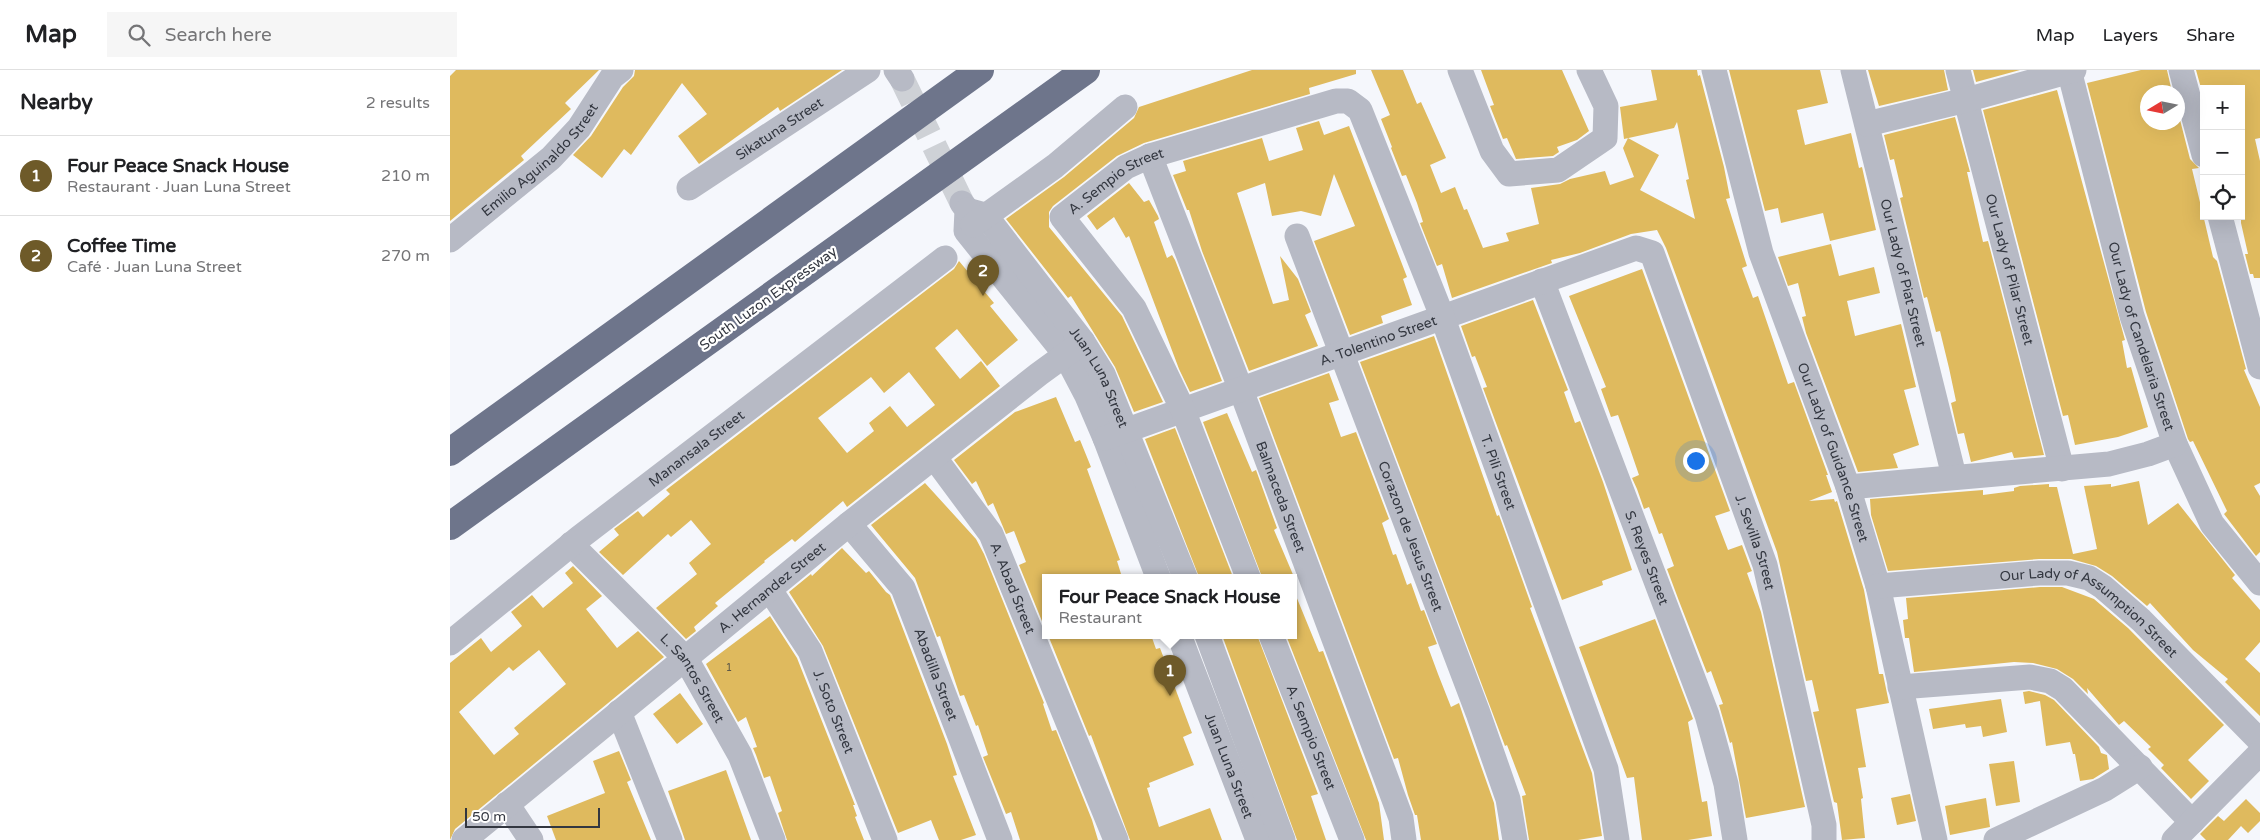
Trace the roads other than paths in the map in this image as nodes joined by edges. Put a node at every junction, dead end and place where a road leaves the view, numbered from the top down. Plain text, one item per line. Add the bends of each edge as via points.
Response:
1 (621, 70) edge
2 (868, 70) edge
3 (980, 70) edge
4 (1086, 70) edge
5 (1460, 70) edge
6 (1590, 70) edge
7 (1714, 70) edge
8 (1853, 70) edge
9 (1958, 70) edge
10 (2071, 70) edge
11 (2181, 70) edge
12 (1966, 100) junction
13 (1125, 107) dead end
14 (1360, 110) joint
15 (1867, 124) junction
16 (2200, 141) edge
17 (1150, 156) junction
18 (689, 188) dead end
19 (2221, 220) edge
20 (1297, 236) dead end
21 (450, 240) edge
22 (1652, 253) joint
23 (945, 258) dead end
24 (1542, 281) junction
25 (1442, 316) junction
26 (1074, 348) junction
27 (1342, 353) junction
28 (2260, 367) edge
29 (1241, 390) junction
30 (1183, 410) junction
31 (1116, 434) junction
32 (2175, 444) junction
33 (450, 452) edge
34 (934, 457) junction
35 (2062, 469) junction
36 (1954, 476) junction
37 (1848, 487) junction
38 (849, 524) junction
39 (450, 526) edge
40 (571, 544) junction
41 (1157, 574) edge
42 (1185, 574) edge
43 (1247, 574) edge
44 (2260, 583) edge
45 (1878, 586) junction
46 (770, 590) junction
47 (1182, 639) edge
48 (1208, 639) edge
49 (1273, 639) edge
50 (450, 642) edge
51 (686, 659) junction
52 (1900, 687) junction
53 (619, 712) junction
54 (2260, 741) edge
55 (2260, 753) edge
56 (2140, 766) junction
57 (507, 804) junction
58 (2192, 822) junction
59 (464, 840) edge
60 (531, 840) edge
61 (670, 840) edge
62 (773, 840) edge
63 (885, 840) edge
64 (1000, 840) edge
65 (1116, 840) edge
66 (1258, 840) edge
67 (1283, 840) edge
68 (1352, 840) edge
69 (1404, 840) edge
70 (1515, 840) edge
71 (1617, 840) edge
72 (1735, 840) edge
73 (1824, 840) edge
74 (1935, 840) edge
75 (1996, 840) edge
76 (2174, 840) edge

1 - 21 street, Emilio Aguinaldo Street via 612,77 578,128 551,158
2 - 18 street, Sikatuna Street
3 - 33 highway
4 - 39 highway, South Luzon Expressway
5 - 6 street via 1492,151 1508,174 1558,170 1605,138 1606,106
7 - 37 street, Our Lady of Guidance Street via 1761,253
8 - 15 street, Our Lady of Piat Street
9 - 12 street, Our Lady of Pilar Street
10 - 12 street
10 - 32 street, Our Lady of Candelaria Street via 2132,316
11 - 16 street
12 - 15 street
12 - 35 street, Our Lady of Pilar Street
13 - 26 street, Juan Luna Street via 1055,166 970,215
14 - 17 street, A. Sempio Street via 1348,101 1336,101
14 - 25 street, T. Pili Street
15 - 36 street, Our Lady of Piat Street
17 - 29 street, Balmaceda Street
17 - 30 street, A. Sempio Street via 1126,167 1062,217 1134,308
19 - 28 street
20 - 27 street, Corazon de Jesus Street
22 - 24 street, A. Tolentino Street via 1636,248
22 - 73 street, J. Sevilla Street via 1765,565 1822,816
23 - 40 street, Manansala Street
24 - 25 street, A. Tolentino Street
24 - 72 street, S. Reyes Street via 1707,716 1726,784
25 - 27 street, A. Tolentino Street
25 - 71 street, T. Pili Street via 1606,769
26 - 31 street, Juan Luna Street via 1087,396
26 - 34 street, A. Hernandez Street
27 - 29 street, A. Tolentino Street
27 - 70 street, Corazon de Jesus Street via 1478,713 1508,799
29 - 30 street, A. Tolentino Street
29 - 69 street, Balmaceda Street via 1401,818
30 - 31 street, A. Tolentino Street
30 - 43 street, A. Sempio Street
31 - 41 street, Juan Luna Street
31 - 42 street, Juan Luna Street
32 - 35 street via 2109,464
32 - 44 street, Our Lady of Candelaria Street via 2212,524
34 - 38 street, A. Hernandez Street
34 - 65 street, A. Abad Street via 991,534
35 - 36 street
36 - 37 street
37 - 45 street, Our Lady of Guidance Street
38 - 46 street, A. Hernandez Street
38 - 64 street, Abadilla Street via 903,588
40 - 50 street, Manansala Street
40 - 51 street, L. Santos Street
45 - 52 street, Our Lady of Guidance Street
45 - 54 street, Our Lady of Assumption Street via 2039,573 2068,573 2089,578 2141,620
46 - 51 street, A. Hernandez Street
46 - 63 street, J. Soto Street via 810,651
47 - 66 street, Juan Luna Street
48 - 67 street, Juan Luna Street
49 - 68 street, A. Sempio Street
51 - 53 street, A. Hernandez Street
51 - 62 street, L. Santos Street via 740,755
52 - 56 street via 2030,676 2050,680
52 - 74 street, Our Lady of Guidance Street
53 - 57 street, A. Hernandez Street
53 - 61 street
55 - 58 street
56 - 58 street
56 - 75 street via 2105,789
57 - 59 street, A. Hernandez Street
57 - 60 street
58 - 76 street

